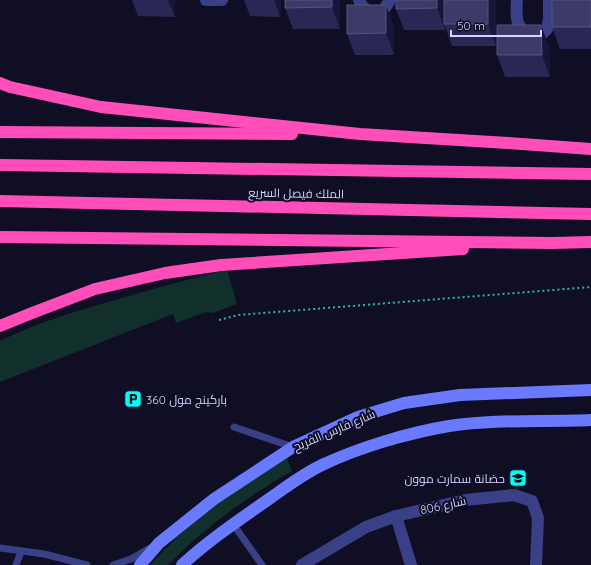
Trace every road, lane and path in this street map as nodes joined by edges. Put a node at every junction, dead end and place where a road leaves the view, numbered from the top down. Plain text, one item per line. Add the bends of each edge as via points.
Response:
1 (206, 0) edge
2 (222, 0) edge
3 (359, 0) edge
4 (390, 0) edge
5 (517, 0) edge
6 (549, 0) edge
7 (0, 83) edge
8 (0, 132) edge
9 (360, 134) junction
10 (591, 149) edge
11 (0, 165) edge
12 (591, 174) edge
13 (0, 201) edge
14 (591, 214) edge
15 (0, 237) edge
16 (591, 242) edge
17 (552, 243) junction
18 (591, 287) edge
19 (219, 320) dead end
20 (0, 326) edge
21 (591, 390) edge
22 (591, 420) edge
23 (234, 427) dead end
24 (293, 447) junction
25 (396, 516) junction
26 (233, 524) junction
27 (159, 543) junction
28 (0, 548) edge
29 (21, 552) junction
30 (16, 565) edge
31 (87, 565) edge
32 (113, 565) edge
33 (140, 565) edge
34 (182, 565) edge
35 (262, 565) edge
36 (302, 565) edge
37 (411, 565) edge
38 (536, 565) edge

1 - 2 street
3 - 4 street via 363,8 369,11 383,11
5 - 6 street via 516,20 527,36 540,36 547,29
7 - 9 highway via 10,88 101,107
8 - 9 highway
9 - 10 highway
11 - 12 highway, الملك فيصل السريع
13 - 14 highway, الملك فيصل السريع
15 - 17 highway
16 - 17 highway
17 - 20 highway via 221,265 165,272 95,289
18 - 19 path via 238,315
21 - 24 street, شارع فارس الفريح via 460,395 404,403 358,417
22 - 26 street via 493,422 450,426 400,437 320,466
23 - 24 lane
24 - 27 street, شارع فارس الفريح via 214,498
25 - 36 street, شارع 806 via 366,527
25 - 37 street
25 - 38 street, شارع 806 via 465,500 514,495 532,501 538,518
26 - 34 street
26 - 35 lane
27 - 32 lane via 131,560
27 - 33 street, شارع فارس الفريح
28 - 29 lane
29 - 30 lane
29 - 31 lane via 44,554

